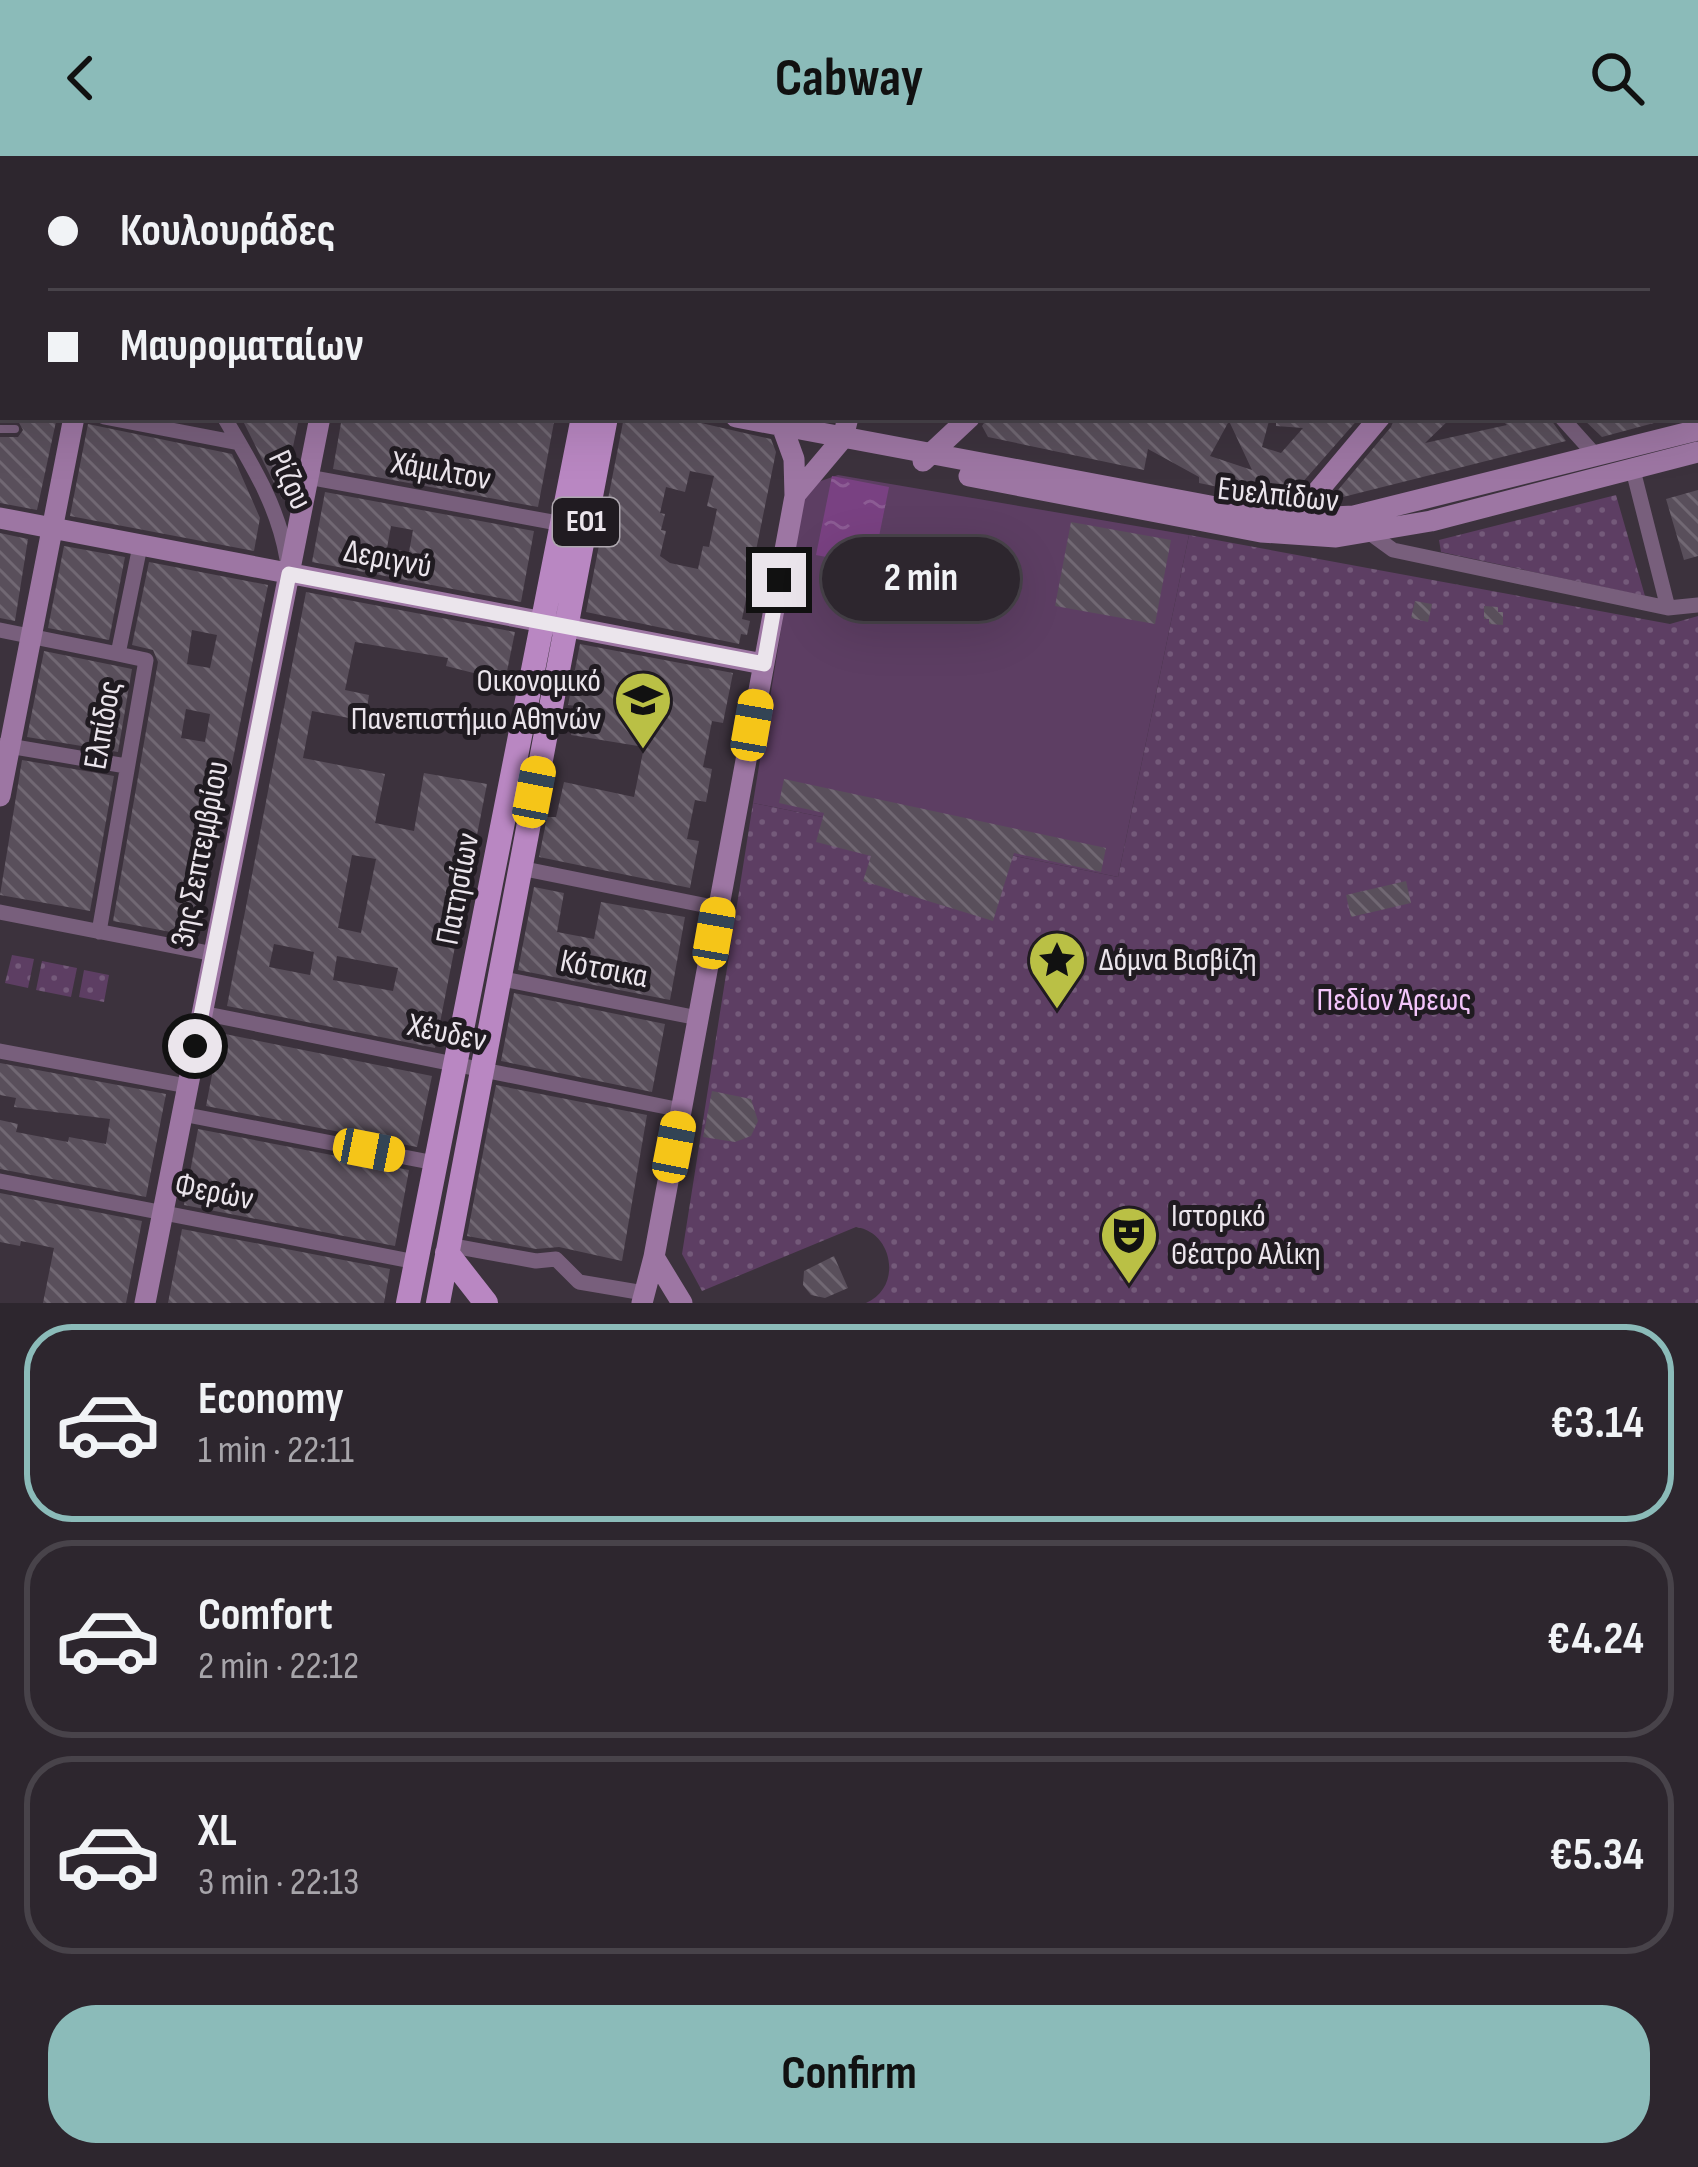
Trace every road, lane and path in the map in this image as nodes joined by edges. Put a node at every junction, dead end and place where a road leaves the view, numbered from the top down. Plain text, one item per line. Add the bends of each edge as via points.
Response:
1 (73, 420) edge
2 (120, 420) edge
3 (226, 420) edge
4 (319, 420) edge
5 (582, 420) edge
6 (606, 420) edge
7 (751, 420) edge
8 (967, 420) edge
9 (1377, 420) edge
10 (1565, 420) edge
11 (782, 426) junction
12 (0, 429) edge
13 (15, 429) dead end
14 (1698, 430) edge
15 (841, 435) edge
16 (238, 442) junction
17 (1698, 452) edge
18 (1596, 456) junction
19 (924, 460) junction
20 (1633, 470) junction
21 (308, 478) junction
22 (795, 496) junction
23 (1429, 510) junction
24 (0, 518) edge
25 (1291, 519) junction
26 (562, 524) junction
27 (52, 529) junction
28 (1261, 532) junction
29 (1371, 534) junction
30 (139, 551) dead end
31 (289, 574) junction
32 (1698, 604) edge
33 (1668, 608) junction
34 (555, 624) junction
35 (0, 630) edge
36 (31, 636) junction
37 (118, 654) junction
38 (764, 664) junction
39 (5, 746) edge
40 (126, 766) junction
41 (0, 796) edge
42 (520, 868) junction
43 (718, 908) junction
44 (0, 912) edge
45 (99, 932) junction
46 (214, 954) junction
47 (498, 978) junction
48 (202, 1013) junction
49 (698, 1018) junction
50 (0, 1051) edge
51 (469, 1068) junction
52 (187, 1086) junction
53 (681, 1110) junction
54 (182, 1114) junction
55 (435, 1163) junction
56 (0, 1181) edge
57 (163, 1213) junction
58 (448, 1249) junction
59 (654, 1257) junction
60 (416, 1262) junction
61 (644, 1294) edge
62 (145, 1303) edge
63 (408, 1303) edge
64 (438, 1303) edge
65 (486, 1303) edge
66 (682, 1303) edge

1 - 27 main road
2 - 16 street
3 - 16 street, Ρίζου
4 - 21 main road, 3ης Σεπτεμβρίου
5 - 26 main road, Πατησίων / ΕΟ1
6 - 34 main road, Πατησίων / ΕΟ1
7 - 11 main road
8 - 19 main road
9 - 25 main road
10 - 18 street
11 - 15 main road
11 - 22 main road
12 - 13 lane
14 - 18 main road, Ευελπίδων
15 - 19 main road
15 - 22 main road
16 - 31 street, Ρίζου via 282,527
17 - 20 main road, Ευελπίδων
18 - 23 main road, Ευελπίδων
19 - 25 main road, Ευελπίδων
19 - 28 main road, Ευελπίδων
20 - 23 main road, Ευελπίδων
20 - 33 street
21 - 26 street, Χάμιλτον
21 - 31 main road, 3ης Σεπτεμβρίου
22 - 38 main road
23 - 25 main road, Ευελπίδων
23 - 29 main road, Ευελπίδων
24 - 27 main road, Δεριγνύ
25 - 28 main road
26 - 34 main road, Πατησίων / ΕΟ1
27 - 31 main road, Δεριγνύ
27 - 36 main road
28 - 29 main road, Ευελπίδων
29 - 33 street via 1393,550
30 - 37 street, Ελπίδος
31 - 34 main road, Δεριγνύ
31 - 46 main road, 3ης Σεπτεμβρίου
32 - 33 street
34 - 38 main road, Δεριγνύ
34 - 42 main road, Πατησίων / ΕΟ1
34 - 51 main road, Πατησίων / ΕΟ1
35 - 36 street
36 - 37 street
36 - 39 main road
37 - 40 street, Ελπίδος via 146,661
38 - 43 main road
39 - 40 street
39 - 41 main road
40 - 45 street, Ελπίδος
42 - 43 street
42 - 47 main road, Πατησίων / ΕΟ1
43 - 49 main road
44 - 45 street
45 - 46 street
46 - 48 main road, 3ης Σεπτεμβρίου
47 - 49 street, Κότσικα
47 - 51 main road, Πατησίων / ΕΟ1
48 - 51 street, Χέυδεν
48 - 52 main road, 3ης Σεπτεμβρίου
49 - 53 main road
50 - 52 street
51 - 53 street, Χέυδεν
51 - 55 main road, Πατησίων / ΕΟ1
51 - 58 main road, Πατησίων / ΕΟ1
52 - 54 main road, 3ης Σεπτεμβρίου
53 - 59 main road
54 - 55 street
54 - 57 main road, 3ης Σεπτεμβρίου
55 - 60 main road, Πατησίων / ΕΟ1
56 - 57 street, Φερών
57 - 60 street, Φερών
57 - 62 main road, 3ης Σεπτεμβρίου
58 - 61 street via 556,1259 579,1282
58 - 64 main road, Πατησίων / ΕΟ1
58 - 65 main road
59 - 61 main road
59 - 66 main road
60 - 63 main road, Πατησίων / ΕΟ1

